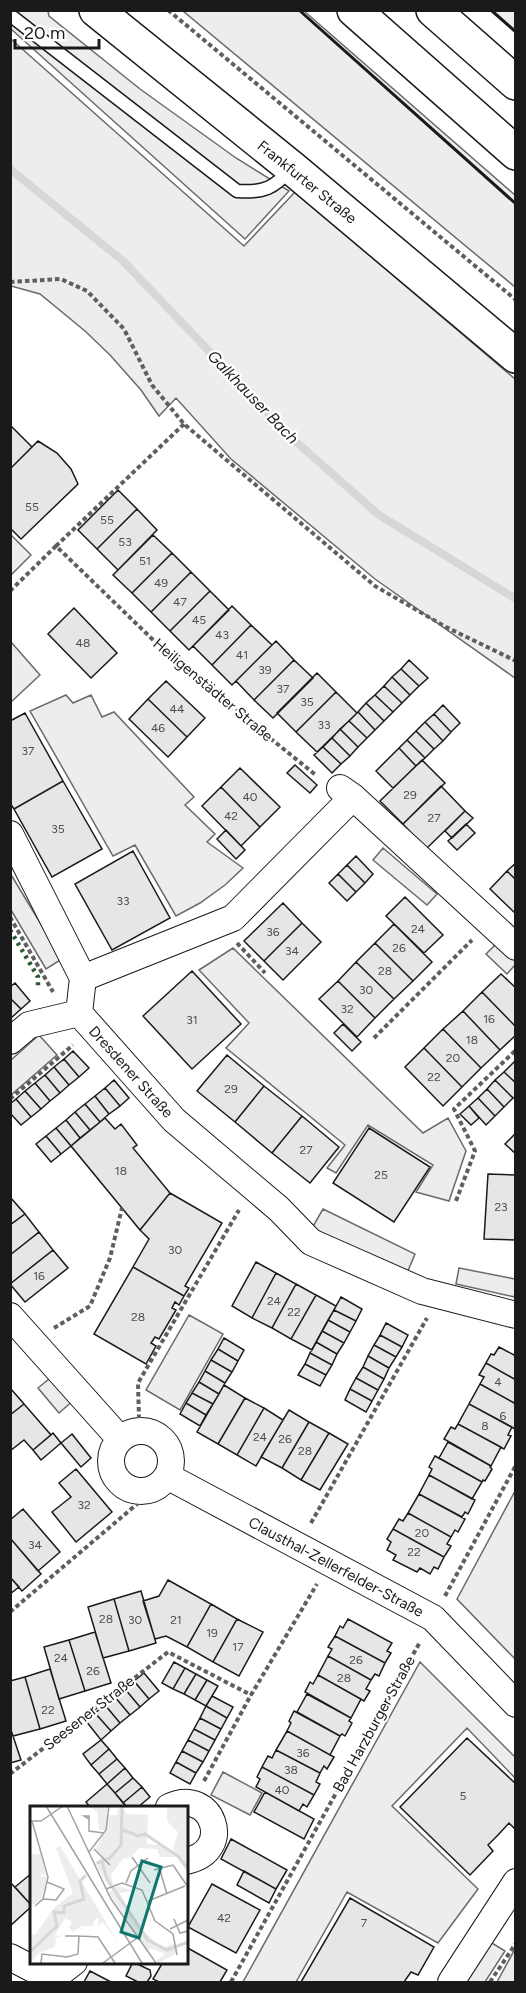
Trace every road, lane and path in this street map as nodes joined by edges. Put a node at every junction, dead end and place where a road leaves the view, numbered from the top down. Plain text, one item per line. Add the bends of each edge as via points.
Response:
1 (96, 10) edge
2 (168, 10) edge
3 (354, 10) edge
4 (433, 10) edge
5 (10, 15) edge
6 (516, 83) edge
7 (516, 153) edge
8 (292, 168) junction
9 (10, 282) edge
10 (516, 300) edge
11 (516, 356) edge
12 (184, 424) junction
13 (56, 546) junction
14 (10, 591) edge
15 (516, 661) edge
16 (346, 792) junction
17 (10, 834) edge
18 (10, 917) edge
19 (489, 922) junction
20 (219, 923) junction
21 (516, 947) edge
22 (265, 973) dead end
23 (84, 978) junction
24 (86, 1021) junction
25 (374, 1038) dead end
26 (10, 1041) edge
27 (516, 1050) edge
28 (10, 1099) edge
29 (252, 1186) junction
30 (456, 1201) dead end
31 (122, 1208) dead end
32 (439, 1297) junction
33 (516, 1315) edge
34 (10, 1316) edge
35 (33, 1341) junction
36 (129, 1435) junction
37 (516, 1465) edge
38 (163, 1480) junction
39 (298, 1546) junction
40 (330, 1563) junction
41 (10, 1612) edge
42 (434, 1618) junction
43 (251, 1695) junction
44 (516, 1704) edge
45 (10, 1774) edge
46 (181, 1805) edge
47 (188, 1807) edge
48 (188, 1861) edge
49 (516, 1882) edge
50 (516, 1943) edge
51 (10, 1957) edge
52 (73, 1963) edge
53 (50, 1981) edge
54 (231, 1983) edge
55 (451, 1983) edge
56 (490, 1983) edge

1 - 8 main road, Frankfurter Straße
2 - 10 path
3 - 7 main road
4 - 6 main road
5 - 8 lane via 237,191 255,192 270,187
8 - 11 main road, Frankfurter Straße
9 - 12 path via 61,279 87,291 124,329 152,385
12 - 13 path
12 - 15 path via 375,586
13 - 14 path
13 - 16 path, Heiligenstädter Straße via 177,663 325,782
16 - 19 street
16 - 20 street via 233,918
17 - 23 street
18 - 24 path via 56,996
19 - 21 street
19 - 25 path
20 - 22 path
20 - 23 street
23 - 24 street, Dresdener Straße
24 - 26 street via 29,1025
24 - 28 path
24 - 29 street, Dresdener Straße via 174,1120
27 - 30 path via 454,1108 475,1152
29 - 32 street, Dresdener Straße via 311,1242
29 - 36 path via 138,1383
31 - 35 path via 110,1258 90,1306
32 - 33 street, Dresdener Straße
32 - 39 path
34 - 35 street
35 - 36 street
36 - 38 street via 146,1432 165,1443 171,1459
36 - 38 street via 111,1455 112,1469 119,1482 140,1491 151,1490
37 - 42 path, Bad Harzburger Straße
38 - 39 street, Clausthal-Zellerfelder-Straße
38 - 41 path
39 - 40 street, Clausthal-Zellerfelder-Straße
40 - 42 street, Clausthal-Zellerfelder-Straße
40 - 43 path
42 - 44 street, Clausthal-Zellerfelder-Straße
42 - 54 path, Bad Harzburger Straße
43 - 45 path, Seesener Straße via 168,1652
43 - 46 path
47 - 48 street via 206,1811 214,1826 211,1846 205,1854
49 - 55 street
50 - 56 path
51 - 53 street
52 - 53 street

